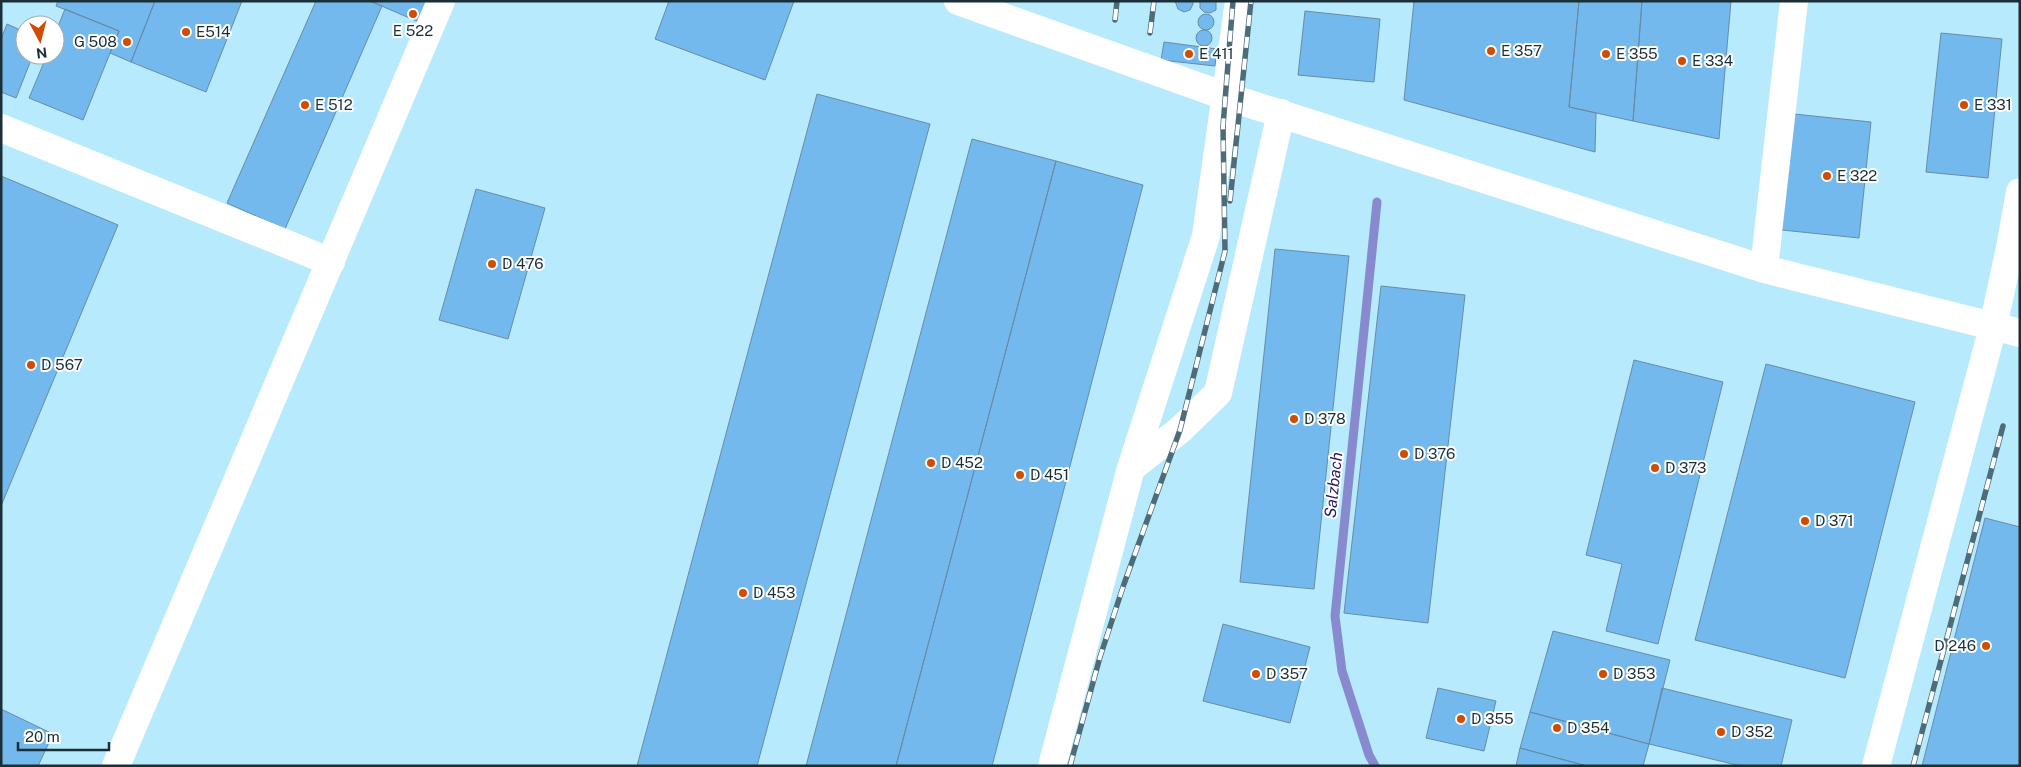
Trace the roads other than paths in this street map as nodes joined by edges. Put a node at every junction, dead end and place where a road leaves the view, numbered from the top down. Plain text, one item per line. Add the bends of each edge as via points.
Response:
1 (441, 1) edge
2 (958, 1) edge
3 (1238, 1) edge
4 (1794, 1) edge
5 (1225, 96) junction
6 (1281, 113) junction
7 (1, 128) edge
8 (2020, 192) edge
9 (331, 262) junction
10 (1764, 269) junction
11 (1993, 327) junction
12 (2020, 333) edge
13 (1130, 468) junction
14 (116, 766) edge
15 (1052, 766) edge
16 (1876, 766) edge

1 - 9 lane
2 - 5 lane
3 - 5 lane
4 - 10 lane
5 - 6 lane
5 - 13 lane via 1206,236
6 - 10 lane
6 - 13 lane via 1218,393 1180,430
7 - 9 lane
8 - 11 lane
9 - 14 lane
10 - 11 lane
11 - 12 lane
11 - 16 lane
13 - 15 lane

